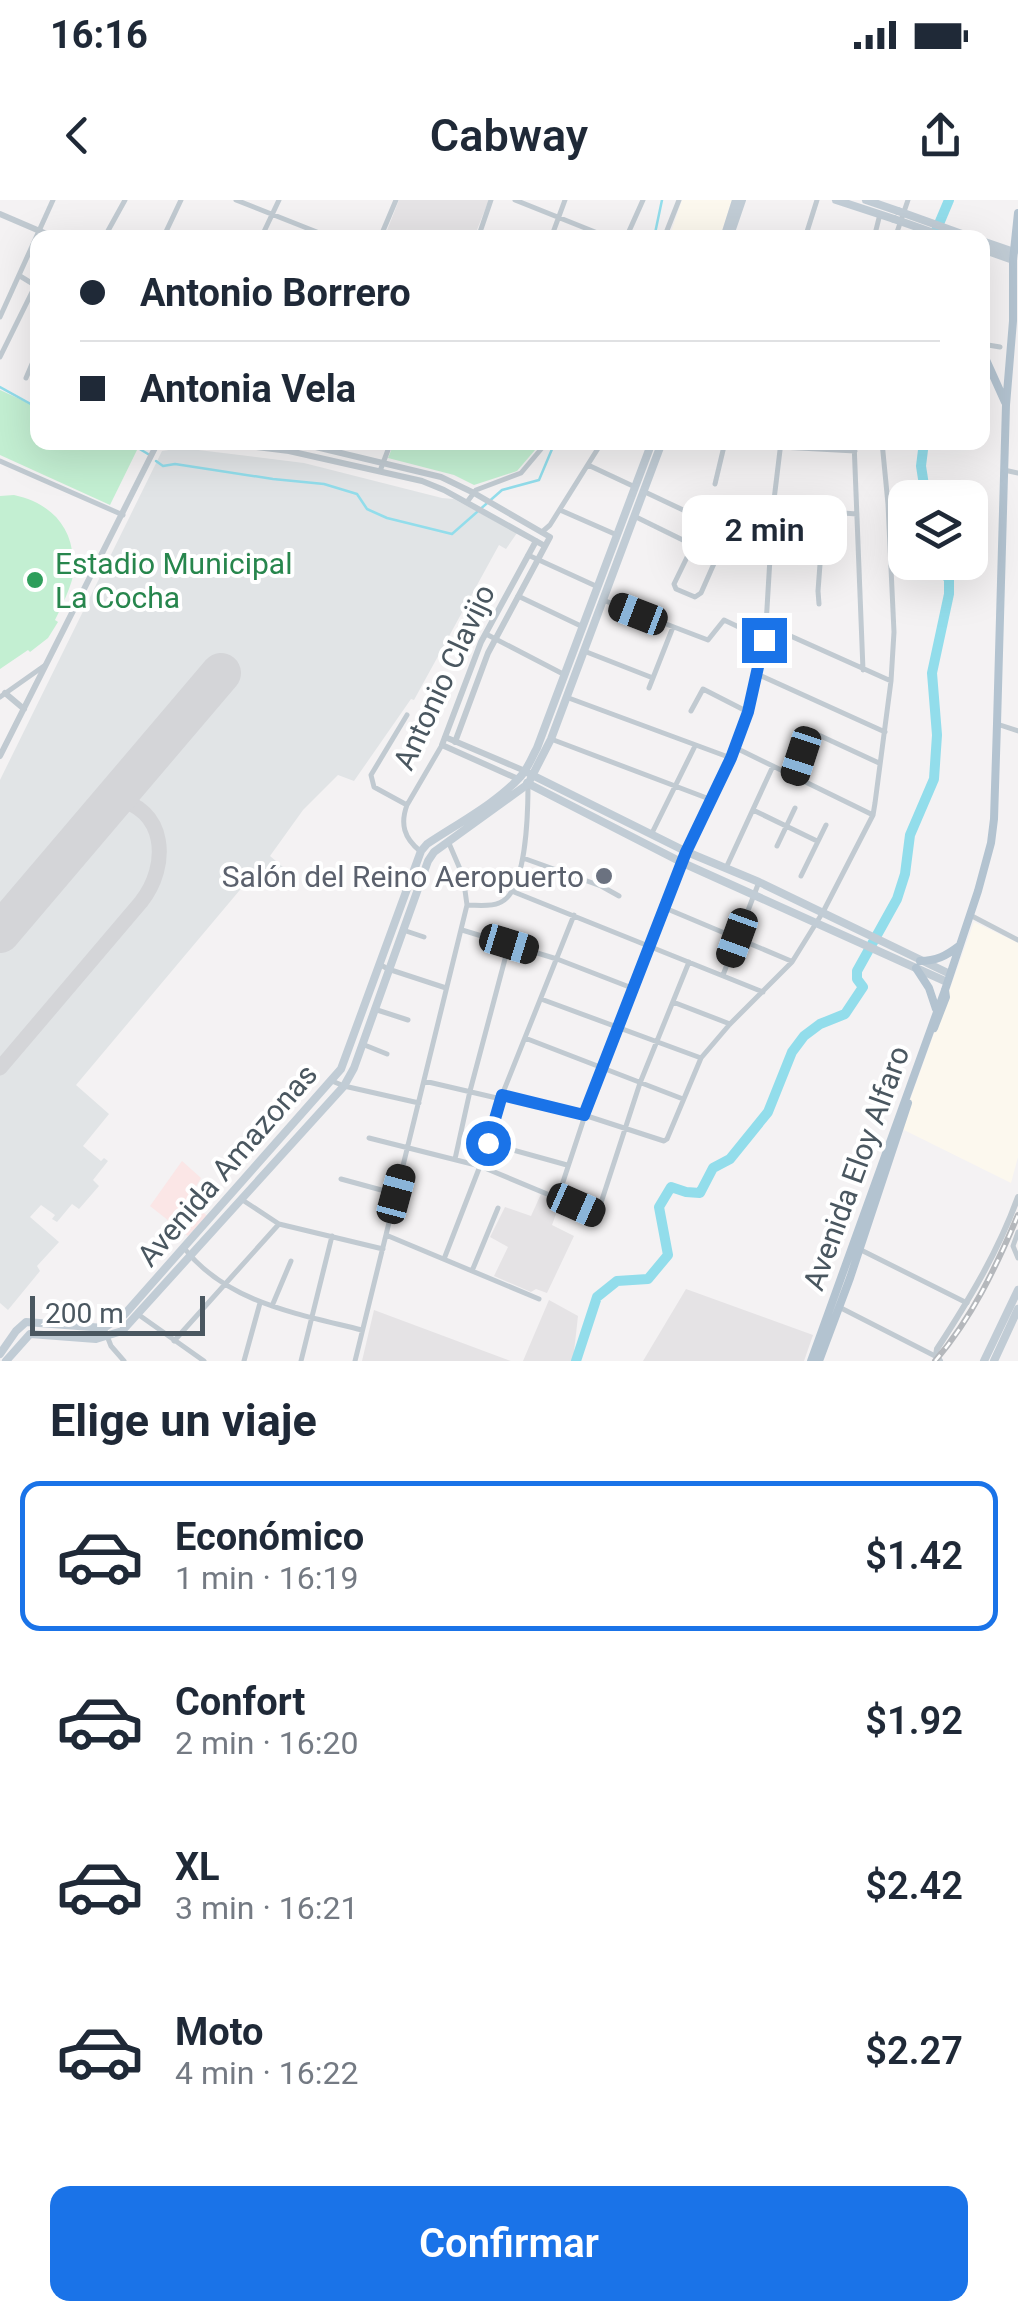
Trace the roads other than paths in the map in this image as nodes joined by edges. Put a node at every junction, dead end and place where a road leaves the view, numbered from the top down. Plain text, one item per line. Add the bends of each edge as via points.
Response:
1 (54, 200) edge
2 (125, 200) edge
3 (181, 200) edge
4 (236, 200) edge
5 (279, 200) edge
6 (396, 200) edge
7 (491, 200) edge
8 (515, 200) edge
9 (564, 200) edge
10 (643, 200) edge
11 (679, 200) edge
12 (739, 200) edge
13 (817, 200) edge
14 (836, 200) edge
15 (908, 200) edge
16 (870, 201) edge
17 (881, 210) junction
18 (1018, 213) edge
19 (0, 214) edge
20 (273, 214) junction
21 (896, 215) junction
22 (558, 218) junction
23 (40, 230) joint
24 (108, 230) edge
25 (167, 230) edge
26 (265, 230) edge
27 (312, 230) edge
28 (383, 230) edge
29 (481, 230) edge
30 (553, 230) edge
31 (589, 230) edge
32 (630, 230) edge
33 (667, 230) edge
34 (729, 230) edge
35 (808, 230) edge
36 (876, 230) edge
37 (898, 230) edge
38 (930, 230) edge
39 (946, 230) edge
40 (990, 245) edge
41 (990, 252) edge
42 (30, 253) edge
43 (1016, 257) edge
44 (20, 276) junction
45 (30, 282) edge
46 (30, 298) edge
47 (0, 317) edge
48 (1013, 320) junction
49 (1018, 332) edge
50 (990, 347) edge
51 (1000, 347) dead end
52 (0, 357) edge
53 (990, 367) edge
54 (30, 369) edge
55 (26, 378) dead end
56 (1006, 408) junction
57 (1018, 412) edge
58 (154, 450) edge
59 (282, 450) edge
60 (330, 450) edge
61 (387, 450) edge
62 (540, 450) edge
63 (597, 450) edge
64 (650, 450) edge
65 (658, 450) edge
66 (724, 450) edge
67 (780, 450) edge
68 (843, 450) edge
69 (883, 450) edge
70 (290, 451) joint
71 (855, 451) joint
72 (0, 461) edge
73 (383, 462) junction
74 (588, 465) junction
75 (1004, 470) junction
76 (380, 471) junction
77 (1018, 473) edge
78 (715, 484) dead end
79 (639, 489) junction
80 (474, 492) junction
81 (471, 504) junction
82 (773, 508) junction
83 (560, 510) junction
84 (824, 511) junction
85 (857, 514) junction
86 (123, 515) junction
87 (634, 516) junction
88 (550, 525) junction
89 (542, 532) junction
90 (617, 536) junction
91 (550, 537) junction
92 (536, 541) junction
93 (693, 544) junction
94 (545, 546) junction
95 (770, 551) junction
96 (528, 555) junction
97 (537, 560) junction
98 (598, 588) junction
99 (518, 596) junction
100 (603, 600) junction
101 (820, 604) dead end
102 (766, 625) junction
103 (583, 627) junction
104 (673, 628) junction
105 (486, 634) junction
106 (495, 640) junction
107 (764, 640) junction
108 (584, 651) junction
109 (46, 665) junction
110 (863, 670) junction
111 (757, 674) junction
112 (565, 675) junction
113 (653, 678) junction
114 (891, 681) junction
115 (650, 688) dead end
116 (2, 695) edge
117 (566, 697) junction
118 (24, 708) junction
119 (691, 711) dead end
120 (748, 712) junction
121 (406, 716) dead end
122 (997, 724) junction
123 (1018, 731) edge
124 (884, 732) junction
125 (445, 736) junction
126 (551, 738) junction
127 (456, 742) junction
128 (3, 744) edge
129 (442, 746) junction
130 (695, 746) junction
131 (735, 748) junction
132 (0, 756) edge
133 (731, 758) junction
134 (879, 763) junction
135 (774, 766) junction
136 (529, 773) junction
137 (795, 776) junction
138 (518, 779) junction
139 (528, 784) junction
140 (676, 786) junction
141 (712, 800) junction
142 (407, 805) junction
143 (795, 808) dead end
144 (753, 810) junction
145 (873, 815) junction
146 (826, 824) dead end
147 (786, 827) junction
148 (652, 834) junction
149 (448, 841) junction
150 (818, 842) junction
151 (778, 846) dead end
152 (421, 851) junction
153 (686, 852) junction
154 (522, 858) junction
155 (683, 863) junction
156 (726, 868) junction
157 (801, 876) dead end
158 (759, 882) junction
159 (514, 892) junction
160 (754, 894) junction
161 (619, 896) dead end
162 (467, 905) junction
163 (665, 908) junction
164 (825, 913) junction
165 (574, 914) junction
166 (970, 915) junction
167 (820, 924) junction
168 (402, 930) junction
169 (462, 930) junction
170 (424, 937) dead end
171 (737, 938) junction
172 (1018, 940) edge
173 (509, 944) junction
174 (649, 946) junction
175 (958, 946) junction
176 (557, 959) junction
177 (689, 962) junction
178 (792, 962) junction
179 (914, 963) junction
180 (379, 964) junction
181 (388, 969) junction
182 (723, 976) junction
183 (947, 982) junction
184 (446, 988) junction
185 (632, 988) junction
186 (764, 992) junction
187 (541, 999) junction
188 (673, 1002) junction
189 (374, 1008) junction
190 (936, 1010) junction
191 (408, 1020) dead end
192 (730, 1024) junction
193 (616, 1027) junction
194 (524, 1038) junction
195 (657, 1042) junction
196 (362, 1044) junction
197 (387, 1054) dead end
198 (701, 1058) junction
199 (601, 1067) junction
200 (332, 1081) junction
201 (424, 1081) junction
202 (640, 1083) junction
203 (344, 1086) junction
204 (470, 1091) junction
205 (502, 1097) junction
206 (684, 1099) junction
207 (419, 1103) junction
208 (584, 1115) junction
209 (624, 1128) junction
210 (369, 1138) dead end
211 (488, 1143) junction
212 (408, 1147) junction
213 (454, 1159) junction
214 (568, 1165) junction
215 (480, 1166) junction
216 (341, 1180) dead end
217 (234, 1192) junction
218 (396, 1194) junction
219 (558, 1197) junction
220 (1018, 1197) edge
221 (242, 1200) junction
222 (498, 1208) dead end
223 (279, 1224) junction
224 (1018, 1232) edge
225 (386, 1235) junction
226 (332, 1236) junction
227 (184, 1248) junction
228 (383, 1249) junction
229 (860, 1249) junction
230 (190, 1257) junction
231 (1018, 1258) edge
232 (444, 1260) junction
233 (291, 1261) dead end
234 (472, 1271) junction
235 (225, 1285) junction
236 (1018, 1290) edge
237 (539, 1299) dead end
238 (260, 1303) junction
239 (968, 1303) junction
240 (272, 1306) junction
241 (839, 1307) junction
242 (1018, 1309) edge
243 (139, 1315) junction
244 (312, 1317) junction
245 (41, 1322) junction
246 (104, 1328) junction
247 (362, 1330) junction
248 (41, 1334) junction
249 (107, 1338) junction
250 (174, 1341) junction
251 (0, 1354) edge
252 (938, 1359) edge
253 (6, 1361) edge
254 (124, 1361) edge
255 (204, 1361) edge
256 (244, 1361) edge
257 (301, 1361) edge
258 (355, 1361) edge
259 (811, 1361) edge
260 (819, 1361) edge
261 (984, 1361) edge
262 (994, 1361) edge

1 - 23 street
2 - 24 street
3 - 25 street
4 - 20 street
5 - 20 street
6 - 28 street
7 - 29 street
8 - 22 street
9 - 22 street
10 - 32 street
11 - 33 street
12 - 34 main road
13 - 35 street
14 - 17 main road
15 - 37 street
16 - 17 main road
17 - 21 main road
17 - 36 street
18 - 43 main road, Avenida Eloy Alfaro
19 - 23 street
20 - 26 street
20 - 27 street
21 - 38 main road, bridge
21 - 39 main road, bridge
22 - 30 street
22 - 31 street
40 - 43 main road
41 - 43 main road
42 - 44 street
43 - 48 main road, Avenida Eloy Alfaro
44 - 45 street
44 - 47 street
46 - 52 street
48 - 49 street
48 - 56 main road, Avenida Eloy Alfaro
50 - 51 street
53 - 56 main road
54 - 55 street
56 - 57 street
56 - 75 main road, Avenida Eloy Alfaro
58 - 86 street
59 - 70 street
60 - 73 street
61 - 73 street
62 - 80 street via 520,474
63 - 74 street, Antonio Clavijo
64 - 79 main road
65 - 79 main road
66 - 78 street
67 - 82 street
68 - 71 street
69 - 114 street
70 - 76 street
71 - 85 street
72 - 86 street
73 - 76 street
73 - 80 street
74 - 79 street
74 - 83 street, Antonio Clavijo
75 - 77 street
75 - 122 main road, Avenida Eloy Alfaro
76 - 81 street
79 - 87 main road
79 - 90 main road
79 - 95 street
80 - 81 street
80 - 89 street
81 - 92 street
82 - 84 street
82 - 95 street
83 - 88 street, Antonio Clavijo
83 - 90 street
84 - 85 street
84 - 101 street
85 - 110 street
86 - 109 street
87 - 93 street
87 - 100 main road
88 - 89 street, Antonio Clavijo
88 - 91 street, Antonio Clavijo
89 - 91 street
89 - 92 street, Antonio Clavijo
90 - 98 main road
91 - 94 street, Antonio Clavijo
92 - 94 street
92 - 96 street, Antonio Clavijo
93 - 93 street via 716,560 695,596 674,584
94 - 97 street, Antonio Clavijo
95 - 102 street
96 - 97 street
96 - 105 street, Antonio Clavijo
97 - 98 street
97 - 99 street, Antonio Clavijo
98 - 103 main road
99 - 103 street
99 - 106 street, Antonio Clavijo
100 - 104 street
100 - 108 main road
102 - 107 street
102 - 110 street
103 - 112 main road
104 - 107 street via 708,640 724,620
104 - 113 street
105 - 106 street
105 - 125 street, Antonio Clavijo
106 - 112 street
106 - 127 street, Antonio Clavijo
107 - 111 street
108 - 113 street
108 - 117 main road
109 - 116 street
109 - 118 street
110 - 114 street
111 - 120 street
111 - 124 street
112 - 136 main road
113 - 115 street
114 - 124 street
116 - 118 street
117 - 126 main road
117 - 130 street
118 - 128 street
119 - 120 street via 703,689
120 - 131 street
121 - 142 street via 371,775 374,787
122 - 123 street
122 - 166 main road, Avenida Eloy Alfaro via 994,819
124 - 134 street
125 - 127 street
125 - 129 street, Antonio Clavijo
126 - 136 main road
126 - 140 street
127 - 136 street
128 - 132 street
129 - 138 street
129 - 142 street, Antonio Clavijo
130 - 133 street
130 - 140 street
131 - 133 street
131 - 135 street
133 - 141 street
134 - 137 street via 814,732
134 - 145 street
135 - 137 street
135 - 144 street
136 - 138 main road
136 - 139 main road
136 - 148 main road
137 - 145 street
138 - 139 main road
138 - 152 main road
139 - 149 main road, Avenida Amazonas
139 - 154 street
139 - 155 main road
140 - 141 street
140 - 148 street
141 - 153 street
142 - 152 street, Antonio Clavijo via 406,838
143 - 147 street
144 - 147 street
144 - 156 street
145 - 164 street
146 - 150 street
147 - 150 street
147 - 151 street
148 - 153 main road
149 - 162 street
149 - 168 main road, Avenida Amazonas via 428,861
150 - 157 street
152 - 180 main road, Avenida Amazonas
153 - 155 street
153 - 156 main road
154 - 159 street
154 - 161 street
155 - 160 main road
155 - 163 street
156 - 158 main road
158 - 160 street
158 - 164 main road
159 - 162 street via 496,904
159 - 165 street
160 - 167 main road
160 - 171 street
162 - 169 street
163 - 171 street
163 - 174 street
164 - 167 street
164 - 179 main road
165 - 174 street
165 - 176 street
166 - 172 street
166 - 175 main road, Avenida Eloy Alfaro
167 - 178 street
167 - 179 main road
168 - 170 street
168 - 181 main road, Avenida Amazonas
169 - 173 street
169 - 184 street
171 - 178 street
171 - 182 street
173 - 176 street
173 - 204 street
174 - 177 street
174 - 185 street
175 - 179 main road
175 - 183 main road, Avenida Eloy Alfaro
176 - 185 street
176 - 187 street
177 - 182 street
177 - 188 street
178 - 186 street
179 - 183 main road
179 - 190 main road
180 - 181 street
180 - 200 main road, Avenida Amazonas
181 - 184 street
181 - 189 main road, Avenida Amazonas
182 - 186 street
183 - 190 main road, Avenida Eloy Alfaro
183 - 229 main road, Avenida Eloy Alfaro
184 - 201 street
185 - 193 street
186 - 192 street
187 - 193 street
187 - 194 street
188 - 192 street
188 - 195 street
189 - 191 street
189 - 196 main road, Avenida Amazonas
190 - 259 main road, Avenida Eloy Alfaro
192 - 198 street
193 - 195 street
193 - 199 street
194 - 199 street
194 - 205 street
195 - 198 street
195 - 202 street
196 - 197 street
196 - 203 main road, Avenida Amazonas
198 - 206 street
199 - 202 street
199 - 208 street
200 - 203 street
200 - 217 main road, Avenida Amazonas
201 - 204 street
201 - 207 street
202 - 206 street
202 - 209 street
203 - 207 street
203 - 221 main road, Avenida Amazonas
204 - 205 street
204 - 213 street
205 - 208 street
205 - 211 street
206 - 209 street via 667,1139
207 - 212 street
208 - 209 street
208 - 214 street
209 - 219 street via 598,1212
210 - 212 street
211 - 214 street
211 - 215 street
212 - 213 street
212 - 218 street
213 - 215 street
214 - 219 street
215 - 219 street
215 - 232 street
216 - 218 street
217 - 221 street
217 - 227 main road, Avenida Amazonas
218 - 225 street
220 - 239 street
221 - 223 street
221 - 230 main road, Avenida Amazonas
222 - 234 street
223 - 226 street
223 - 235 street
224 - 231 street
225 - 228 street
225 - 232 street
226 - 228 street
226 - 244 street
227 - 230 street
227 - 246 main road, Avenida Amazonas
228 - 247 street
229 - 239 street
229 - 241 main road, Avenida Eloy Alfaro
230 - 235 street
230 - 243 main road, Avenida Amazonas
232 - 234 street
233 - 240 street
234 - 237 street
235 - 238 street
235 - 250 street
236 - 261 main road
238 - 240 street
238 - 256 street
239 - 252 street via 937,1349
240 - 244 street
241 - 252 street
241 - 260 main road, Avenida Eloy Alfaro
242 - 262 main road
243 - 249 main road, Avenida Amazonas
243 - 250 street
244 - 247 street
244 - 257 street
245 - 246 main road
245 - 248 main road
245 - 251 main road via 22,1324
246 - 249 street
247 - 258 street
248 - 249 main road
248 - 253 main road via 26,1336
249 - 254 street
250 - 255 street

